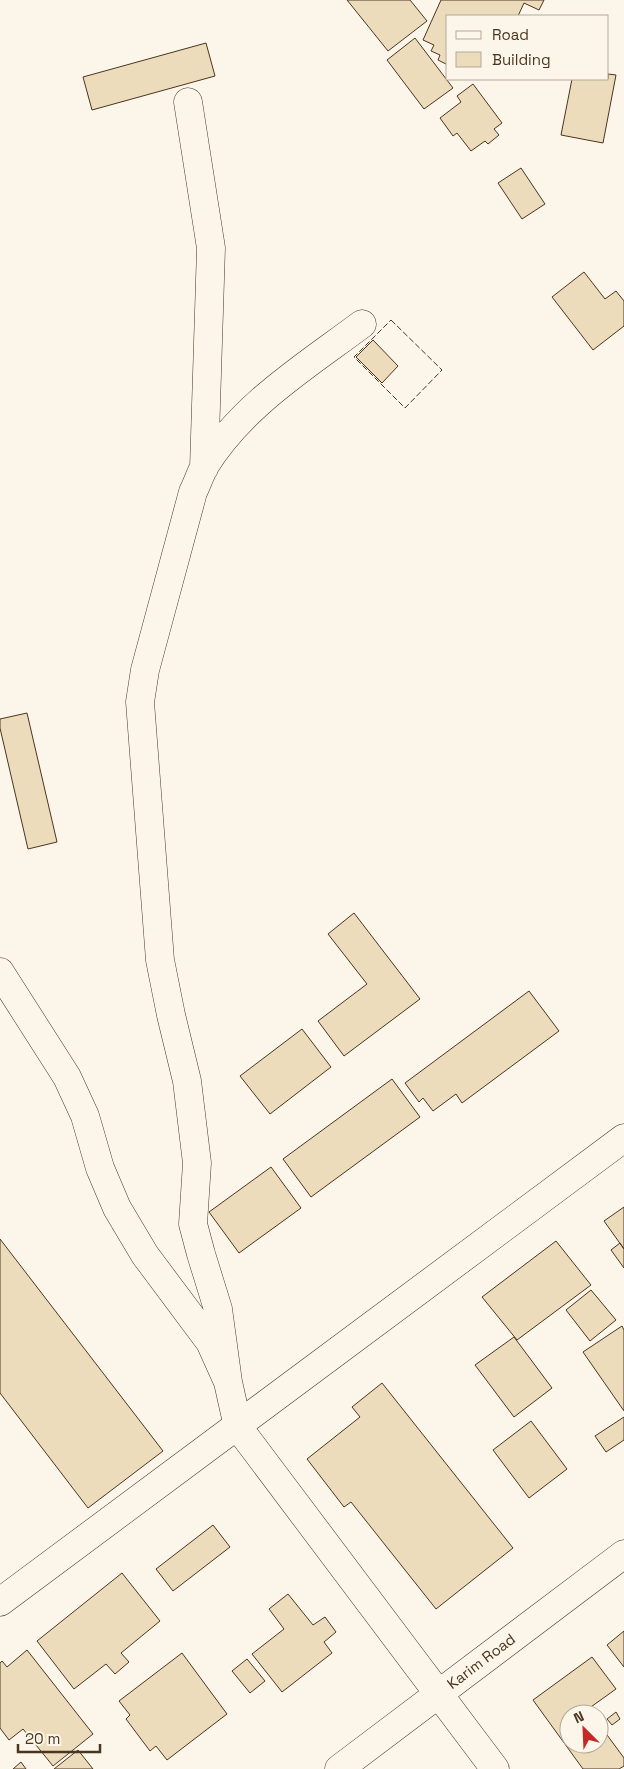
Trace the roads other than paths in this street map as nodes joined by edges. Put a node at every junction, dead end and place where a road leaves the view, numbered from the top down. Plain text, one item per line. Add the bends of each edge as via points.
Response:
1 (188, 102) dead end
2 (362, 324) dead end
3 (204, 468) junction
4 (0, 972) edge
5 (624, 1138) edge
6 (228, 1382) junction
7 (238, 1427) junction
8 (624, 1554) edge
9 (0, 1602) edge
10 (439, 1694) junction
11 (339, 1769) edge
12 (495, 1769) edge

1 - 3 street via 211,248
2 - 3 street via 260,400
3 - 6 street via 194,492 147,661 140,702 160,960 170,1015 188,1081 197,1163 193,1224 218,1309
4 - 6 street via 67,1077 85,1116 100,1168 117,1208 145,1255 210,1342
5 - 7 street
6 - 7 street
7 - 9 street
7 - 10 street
8 - 10 street, Karim Road
10 - 11 street, Karim Road
10 - 12 street

